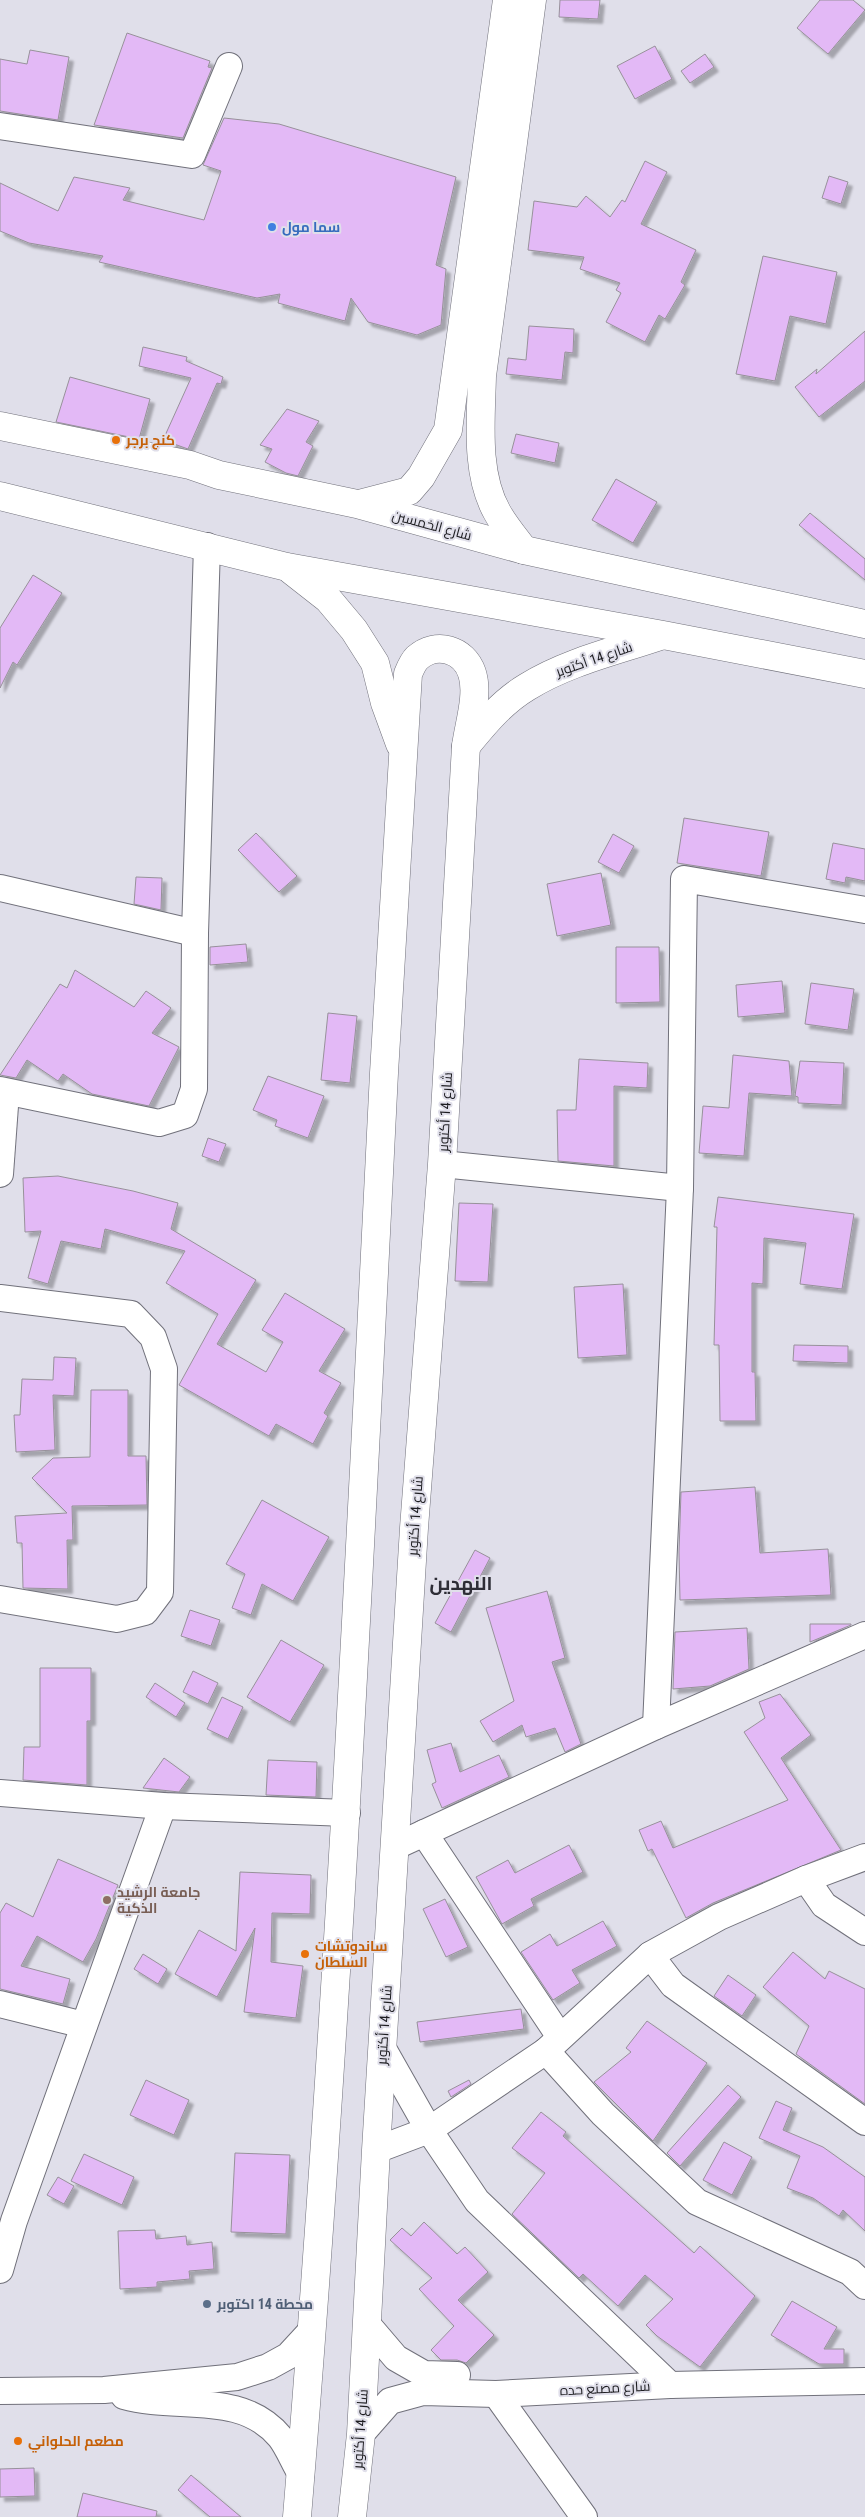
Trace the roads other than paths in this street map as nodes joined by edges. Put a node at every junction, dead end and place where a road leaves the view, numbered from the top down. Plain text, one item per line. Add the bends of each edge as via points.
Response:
1 (519, 8) edge
2 (229, 66) dead end
3 (0, 126) edge
4 (0, 426) edge
5 (0, 496) edge
6 (357, 504) junction
7 (207, 546) junction
8 (524, 550) junction
9 (287, 568) junction
10 (865, 624) edge
11 (663, 635) junction
12 (865, 674) edge
13 (466, 746) junction
14 (404, 754) junction
15 (0, 888) edge
16 (865, 910) edge
17 (195, 933) junction
18 (3, 1091) edge
19 (442, 1164) junction
20 (0, 1174) edge
21 (680, 1188) junction
22 (0, 1298) edge
23 (0, 1599) edge
24 (865, 1635) edge
25 (656, 1726) junction
26 (0, 1793) edge
27 (163, 1806) junction
28 (347, 1813) junction
29 (424, 1833) junction
30 (396, 1846) junction
31 (865, 1857) edge
32 (806, 1879) junction
33 (865, 1932) edge
34 (650, 1955) junction
35 (0, 2004) edge
36 (84, 2025) junction
37 (553, 2044) junction
38 (382, 2047) junction
39 (865, 2122) edge
40 (428, 2130) junction
41 (376, 2150) junction
42 (7, 2217) edge
43 (0, 2270) edge
44 (865, 2286) edge
45 (367, 2324) junction
46 (312, 2330) junction
47 (865, 2381) edge
48 (670, 2385) junction
49 (104, 2390) junction
50 (0, 2391) edge
51 (496, 2394) junction
52 (362, 2434) junction
53 (301, 2474) junction
54 (297, 2517) edge
55 (352, 2517) edge
56 (584, 2517) edge

1 - 6 main road via 448,430 421,477 409,491
1 - 8 main road via 482,376 481,439 487,487 497,512
2 - 3 street via 192,155
4 - 6 main road, شارع الخمسين
5 - 7 main road
6 - 8 main road, شارع الخمسين
7 - 9 main road
7 - 17 street
8 - 10 main road, شارع الخمسين
9 - 11 main road
9 - 14 main road via 328,599 354,630 375,663 385,703
11 - 12 main road
11 - 13 main road, شارع 14 أكتوبر via 563,668 526,687 493,714
13 - 14 main road via 474,688 472,673 462,656 447,648 428,650 415,659 408,674
13 - 19 main road, شارع 14 أكتوبر
14 - 28 main road via 387,1019
15 - 17 street
16 - 21 street via 684,879
17 - 18 street via 194,1089 185,1115 159,1123
18 - 20 street
19 - 21 street
19 - 30 main road, شارع 14 أكتوبر via 414,1528
21 - 25 street
22 - 23 street via 132,1314 153,1337 164,1369 160,1592 145,1612 117,1619
24 - 25 street
25 - 29 street
26 - 27 street
27 - 28 street
27 - 36 street
28 - 46 main road
29 - 30 street
29 - 37 street
30 - 38 main road, شارع 14 أكتوبر
31 - 32 street
32 - 33 street via 824,1905
32 - 34 street via 720,1916
34 - 37 street
34 - 39 street via 673,1985
35 - 36 street
36 - 42 street
37 - 40 street
37 - 44 street via 602,2114 697,2202 850,2272
38 - 40 street
38 - 41 main road, شارع 14 أكتوبر
40 - 41 street
40 - 48 street via 476,2201
41 - 45 main road, شارع 14 أكتوبر
42 - 43 street
45 - 48 street via 396,2358 424,2374 552,2377
45 - 52 main road, شارع 14 أكتوبر
46 - 49 street via 288,2356 268,2367 237,2377
46 - 53 main road
47 - 48 street, شارع مصنع حده
48 - 51 street, شارع مصنع حده
49 - 50 street
49 - 53 street via 141,2401 233,2407 258,2417 281,2438
51 - 52 street, شارع مصنع حده via 423,2392 390,2401
51 - 56 street
52 - 55 main road, شارع 14 أكتوبر
53 - 54 main road

